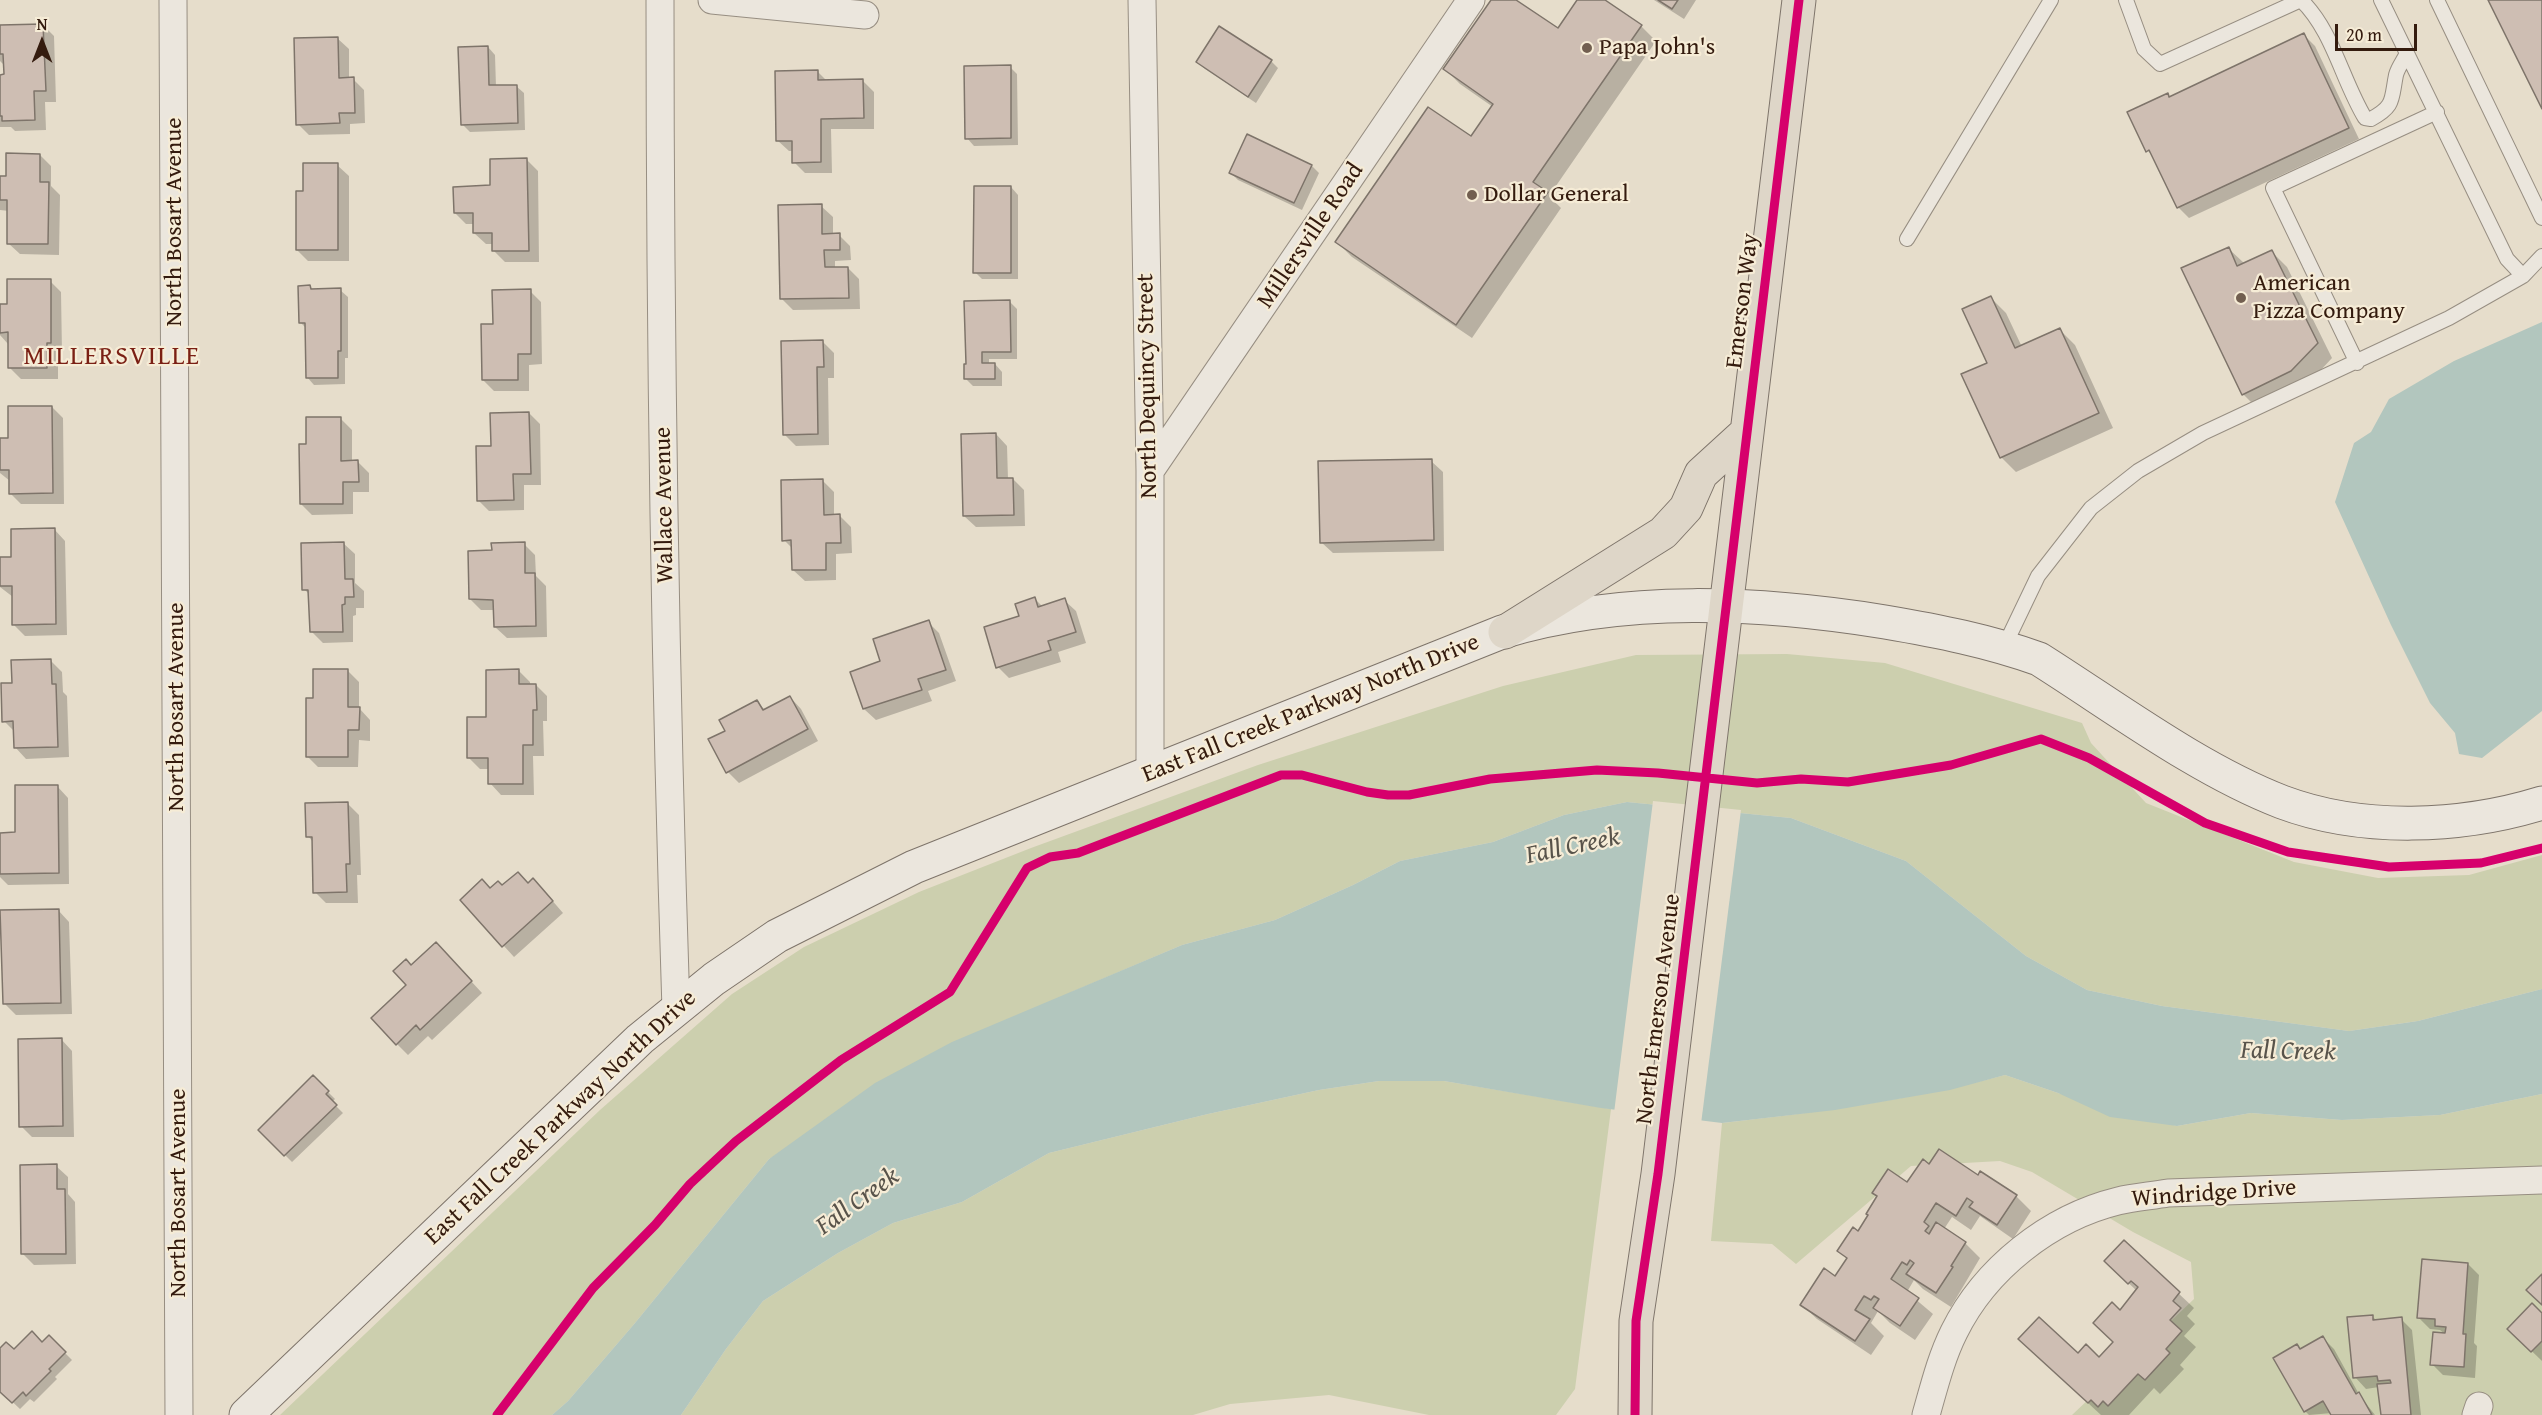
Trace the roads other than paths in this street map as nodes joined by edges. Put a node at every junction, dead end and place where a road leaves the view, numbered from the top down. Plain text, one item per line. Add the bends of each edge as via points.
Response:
1 (173, 0) edge
2 (660, 0) edge
3 (712, 0) edge
4 (1142, 0) edge
5 (1471, 0) edge
6 (1799, 0) edge
7 (2051, 0) edge
8 (2126, 0) edge
9 (2301, 0) edge
10 (2381, 0) edge
11 (2437, 0) edge
12 (865, 15) dead end
13 (2407, 53) junction
14 (2437, 112) junction
15 (2542, 218) edge
16 (1907, 239) dead end
17 (2542, 256) edge
18 (2523, 276) junction
19 (2357, 363) junction
20 (1747, 432) junction
21 (1150, 471) junction
22 (1726, 608) junction
23 (1505, 632) junction
24 (2004, 647) junction
25 (1150, 773) junction
26 (2542, 803) edge
27 (676, 1010) junction
28 (2542, 1180) edge
29 (179, 1415) edge
30 (246, 1415) edge
31 (1635, 1415) edge
32 (1926, 1415) edge

1 - 29 street, North Bosart Avenue
2 - 27 street, Wallace Avenue via 669,783
3 - 12 street
4 - 21 street, North Dequincy Street
5 - 21 street, Millersville Road
6 - 20 main road, Emerson Way
7 - 16 lane
8 - 9 lane via 2144,49 2160,64
9 - 13 lane via 2316,15 2365,118 2371,119 2392,104 2397,72
10 - 13 lane
11 - 15 lane
13 - 14 lane
14 - 18 lane via 2507,259
14 - 19 lane via 2273,188
17 - 18 lane
18 - 19 lane
19 - 24 lane via 2203,433 2138,471 2091,508 2038,576
20 - 22 main road, Emerson Way
20 - 23 main road via 1701,474 1686,508 1663,533
21 - 25 street, North Dequincy Street
22 - 23 main road, East Fall Creek Parkway North Drive via 1644,607 1584,613
22 - 24 main road, East Fall Creek Parkway North Drive via 1786,609 1862,619
22 - 31 main road, North Emerson Avenue via 1658,1174 1636,1321
23 - 25 main road, East Fall Creek Parkway North Drive
24 - 26 main road, East Fall Creek Parkway North Drive via 2039,659 2231,779 2306,809 2343,818 2410,822 2500,814
25 - 27 main road, East Fall Creek Parkway North Drive via 914,867 825,910 768,942
27 - 30 main road, East Fall Creek Parkway North Drive via 640,1039
28 - 32 street, Windridge Drive via 2168,1193 2118,1201 2082,1213 2037,1238 1998,1270 1981,1291 1954,1332

